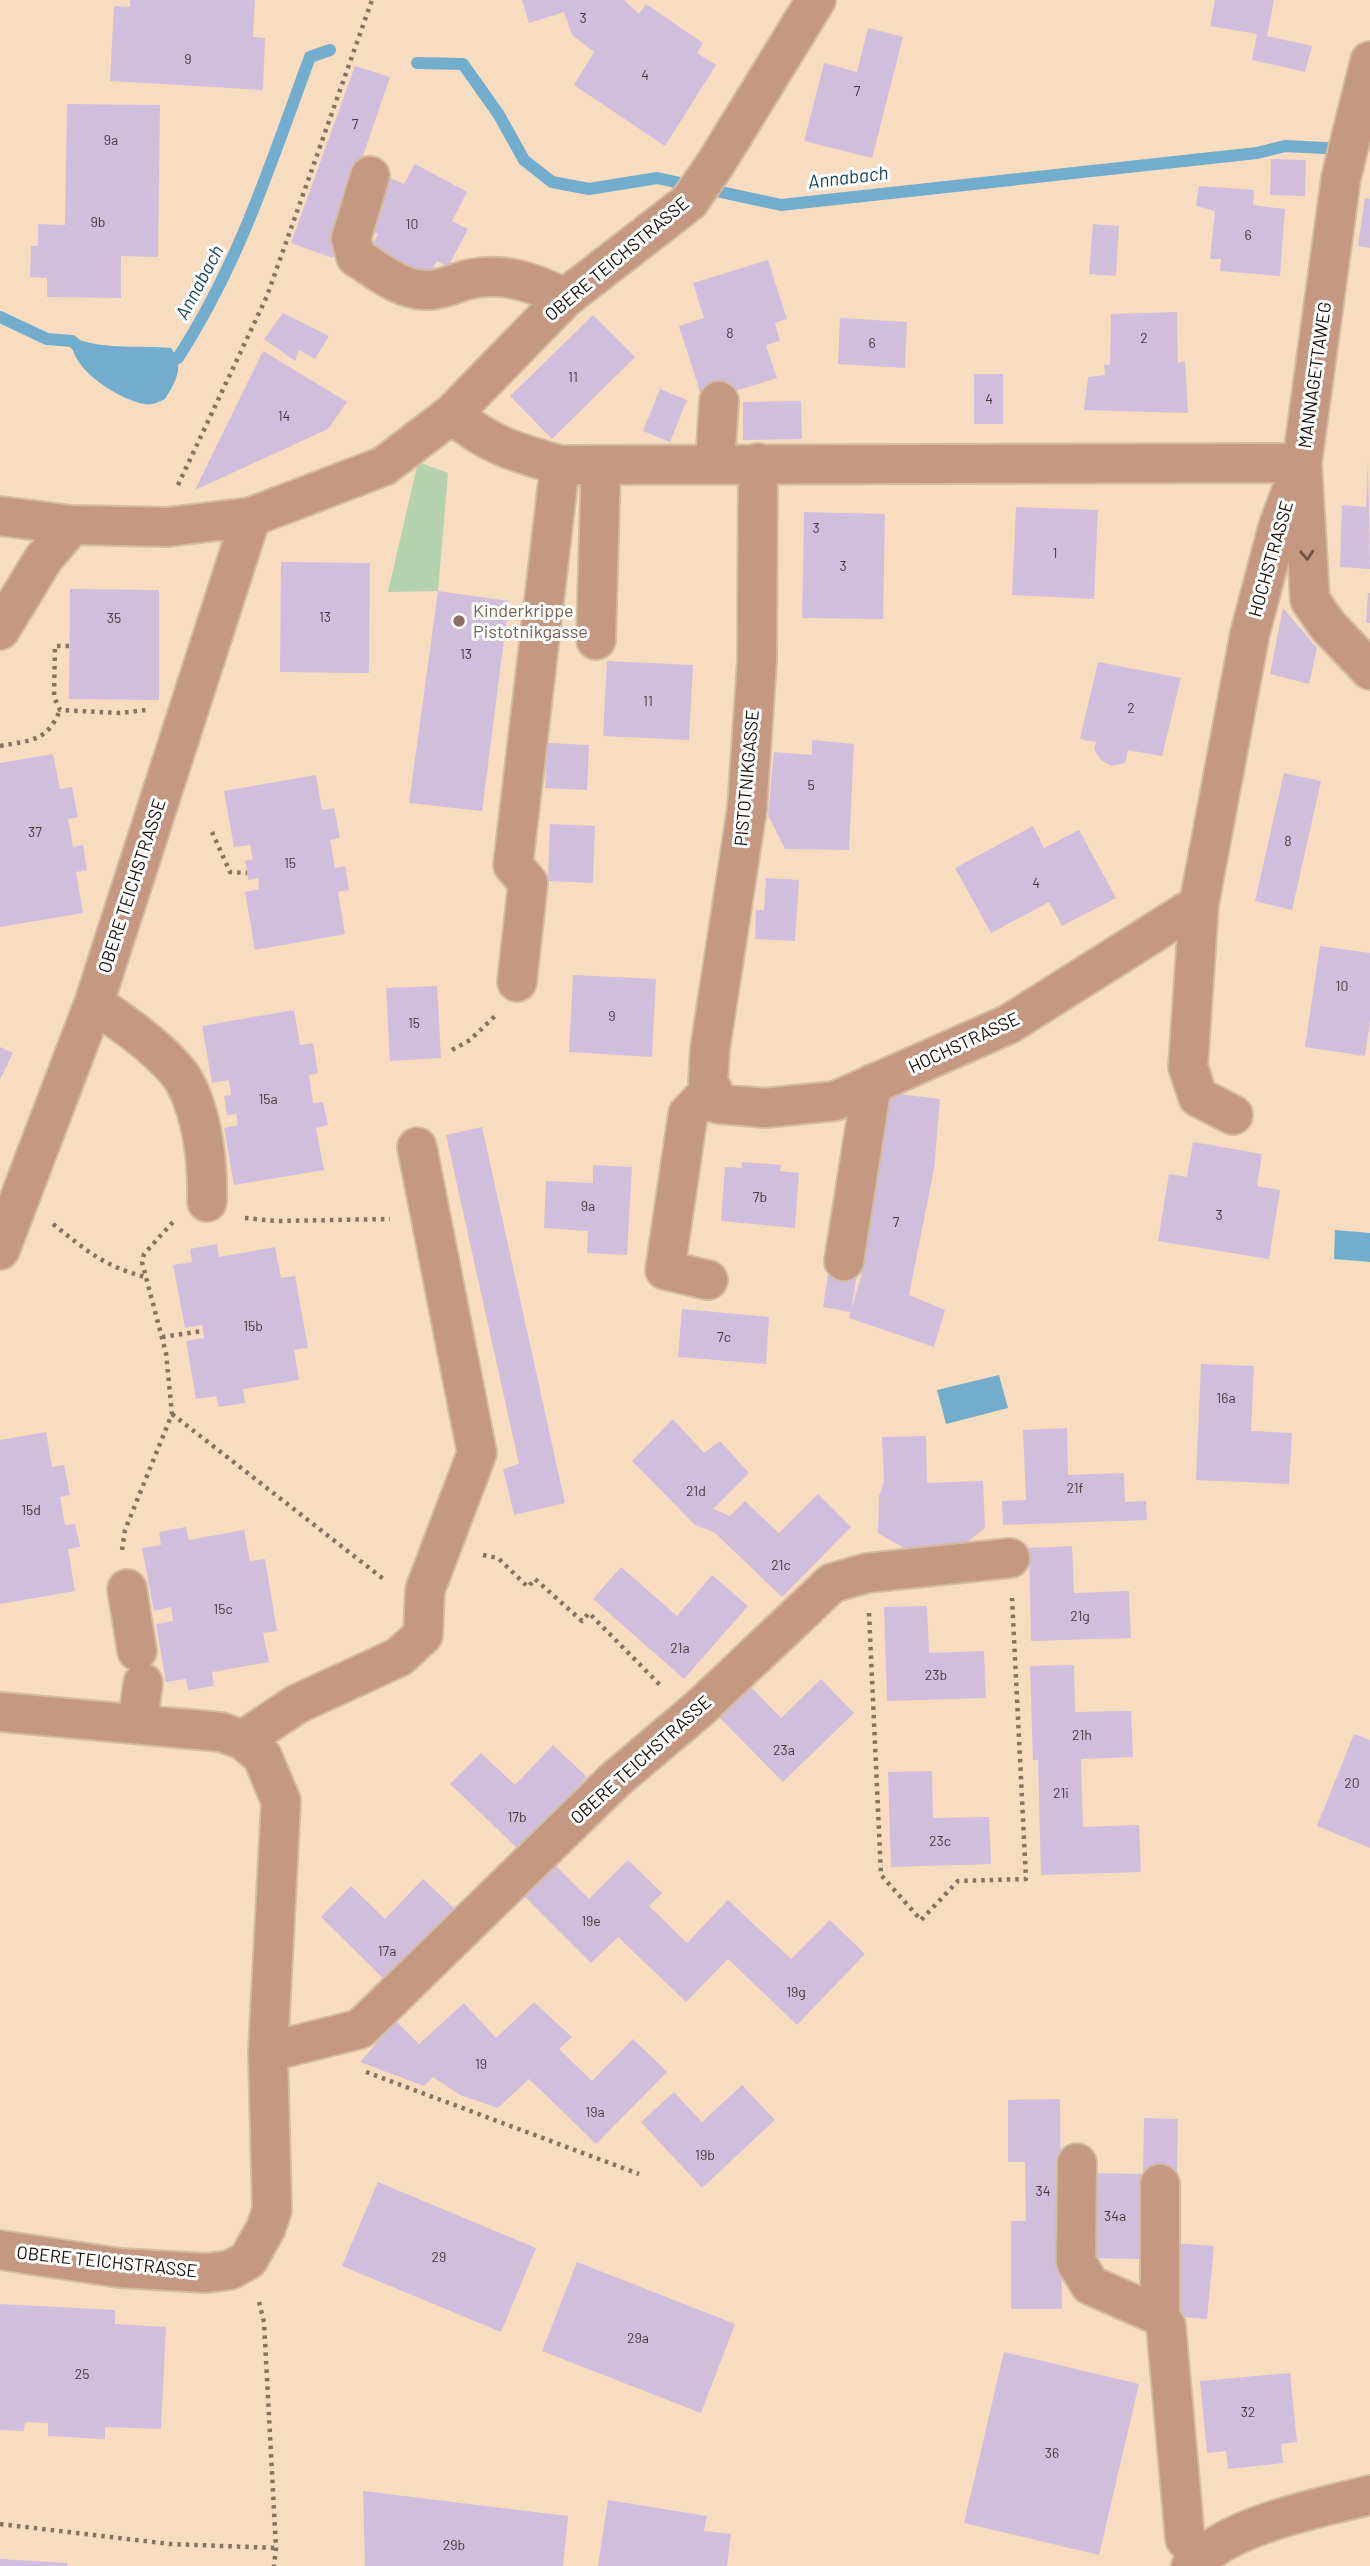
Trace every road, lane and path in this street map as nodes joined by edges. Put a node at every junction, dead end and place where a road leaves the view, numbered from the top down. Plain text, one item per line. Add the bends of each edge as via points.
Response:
1 (372, 0) edge
2 (816, 0) edge
3 (1370, 61) edge
4 (370, 176) dead end
5 (565, 298) junction
6 (719, 401) dead end
7 (452, 414) junction
8 (715, 463) junction
9 (758, 463) junction
10 (1302, 463) junction
11 (560, 465) junction
12 (601, 465) junction
13 (176, 488) dead end
14 (0, 516) edge
15 (251, 517) junction
16 (72, 525) junction
17 (0, 630) edge
18 (596, 640) dead end
19 (69, 646) dead end
20 (1370, 670) edge
21 (154, 709) dead end
22 (60, 710) junction
23 (0, 746) edge
24 (212, 832) dead end
25 (247, 873) dead end
26 (1199, 904) junction
27 (517, 982) joint
28 (94, 1003) junction
29 (452, 1050) dead end
30 (872, 1084) junction
31 (712, 1089) junction
32 (1233, 1115) dead end
33 (416, 1147) dead end
34 (20, 1197) junction
35 (207, 1202) junction
36 (431, 1215) junction
37 (0, 1250) edge
38 (844, 1261) dead end
39 (145, 1277) junction
40 (708, 1280) dead end
41 (202, 1331) dead end
42 (162, 1337) junction
43 (172, 1414) junction
44 (498, 1558) dead end
45 (1010, 1558) joint
46 (867, 1573) junction
47 (127, 1589) joint
48 (425, 1590) junction
49 (668, 1693) dead end
50 (0, 1712) edge
51 (142, 1723) junction
52 (243, 1741) junction
53 (310, 2041) junction
54 (268, 2052) junction
55 (1077, 2163) dead end
56 (639, 2174) dead end
57 (1160, 2184) dead end
58 (0, 2250) edge
59 (248, 2260) junction
60 (1160, 2315) junction
61 (1370, 2495) edge
62 (0, 2524) edge
63 (276, 2548) junction
64 (1196, 2561) edge
65 (274, 2566) edge

1 - 13 path via 267,296
2 - 5 street, OBERE TEICHSTRASSE via 689,202
3 - 10 street, MANNAGETTAWEG via 1341,178
4 - 5 street via 351,239 356,257 378,271 404,286 426,291 486,275 519,279
5 - 7 street, OBERE TEICHSTRASSE
6 - 8 street
7 - 11 street via 499,447
7 - 15 street, OBERE TEICHSTRASSE via 384,466
8 - 9 street
8 - 12 street
9 - 10 street
9 - 31 street, PISTOTNIKGASSE via 757,661 746,892 710,1049 708,1082
10 -> 20 street, MANNAGETTAWEG via 1310,600
10 - 26 street, HOCHSTRASSE via 1278,527 1250,633
11 - 12 street
11 - 27 street via 513,865 528,883
12 - 18 street
14 - 16 street, OBERE TEICHSTRASSE
15 - 16 street, OBERE TEICHSTRASSE via 167,527
15 - 28 street, OBERE TEICHSTRASSE
16 - 17 street via 44,558
19 - 22 path via 55,646 54,697
21 - 22 path via 120,713
22 - 23 path via 52,728 37,739
24 - 25 path via 230,873
26 - 30 street, HOCHSTRASSE via 1009,1024
26 - 32 street, HOCHSTRASSE via 1188,1067 1198,1097
27 - 29 path via 484,1030
28 - 34 street, OBERE TEICHSTRASSE
28 - 35 street via 147,1042 184,1080 205,1142
30 - 31 street, HOCHSTRASSE via 835,1101 765,1108 719,1104
30 - 38 street
31 - 40 street via 688,1114 666,1270
33 - 36 street
34 - 37 street, OBERE TEICHSTRASSE
34 - 39 path via 91,1256 114,1269
35 - 36 path via 236,1217 276,1222 402,1220
35 - 39 path via 175,1220 144,1254
36 - 48 street via 477,1453
39 - 42 path
41 - 42 path
42 - 43 path
43 - 47 path via 122,1543
43 - 48 path via 387,1582
44 - 49 path via 528,1587 535,1579 582,1621 589,1613
45 - 46 street, OBERE TEICHSTRASSE
45 - 46 path via 1026,1879 958,1881 921,1920 881,1875
46 - 53 street, OBERE TEICHSTRASSE via 832,1583 617,1778 360,2029
47 - 51 street via 140,1667
48 - 52 street via 423,1635 399,1657 297,1704
50 - 51 street
51 - 52 street via 221,1732
52 - 54 street via 262,1756 281,1801
53 - 54 street, OBERE TEICHSTRASSE
53 - 56 path via 348,2065
54 - 59 street via 272,2210 259,2246
55 - 60 street via 1076,2262 1090,2284
57 - 60 street
58 - 59 street, OBERE TEICHSTRASSE via 120,2268 206,2273 230,2270
59 - 63 path via 264,2322
60 - 64 street via 1166,2326 1174,2394 1185,2539
61 - 64 street via 1262,2526 1220,2542
62 - 63 path via 170,2544
63 - 65 path

